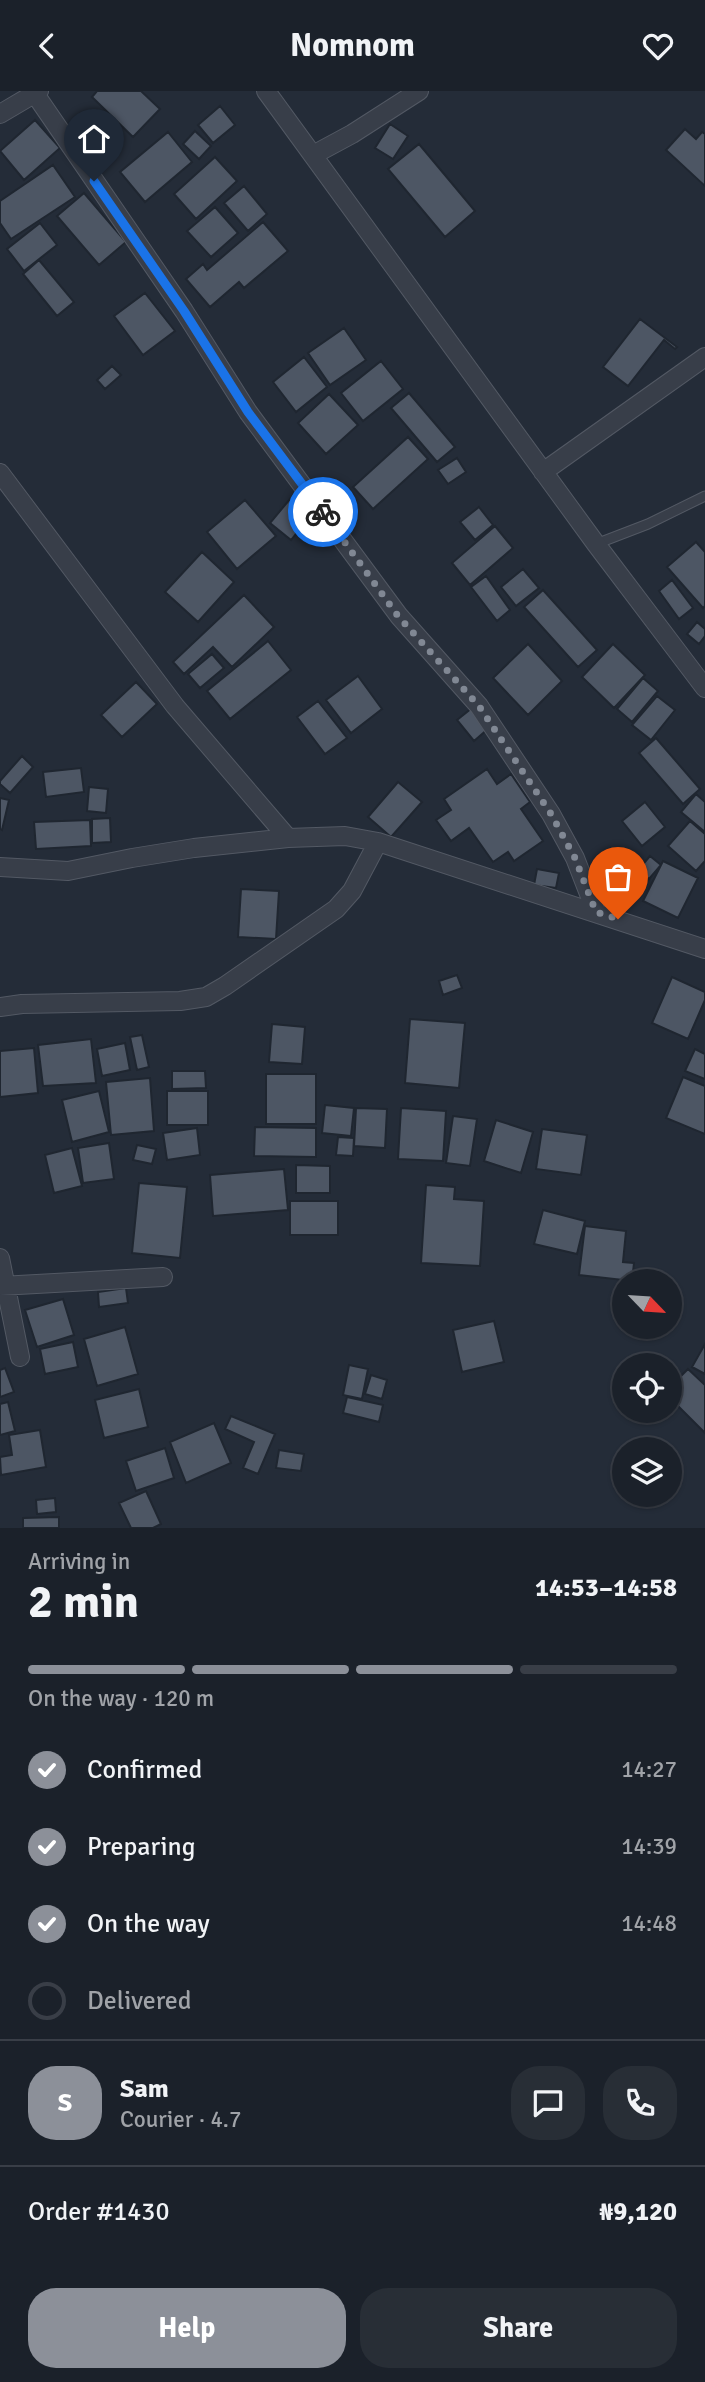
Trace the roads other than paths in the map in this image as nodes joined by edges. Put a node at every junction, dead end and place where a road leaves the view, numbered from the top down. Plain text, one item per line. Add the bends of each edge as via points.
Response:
1 (266, 91) edge
2 (419, 91) edge
3 (30, 94) edge
4 (0, 114) edge
5 (313, 155) junction
6 (705, 357) edge
7 (543, 472) junction
8 (0, 473) edge
9 (705, 496) edge
10 (596, 544) junction
11 (705, 688) edge
12 (288, 838) junction
13 (378, 842) junction
14 (0, 867) edge
15 (596, 912) junction
16 (705, 949) edge
17 (0, 1007) edge
18 (0, 1258) edge
19 (163, 1277) dead end
20 (3, 1285) edge
21 (20, 1357) dead end

1 - 5 street
2 - 5 street
3 - 4 street
3 - 15 street via 184,311 248,412 398,616 479,706 551,814
5 - 7 street
6 - 7 street
7 - 10 street
8 - 12 street via 175,706
9 - 10 lane
10 - 11 street
12 - 13 street via 345,836
12 - 14 street via 194,848 68,871
13 - 15 street
13 - 17 street via 352,891 336,909 206,997
15 - 16 street
18 - 20 street
19 - 20 street
20 - 21 street

